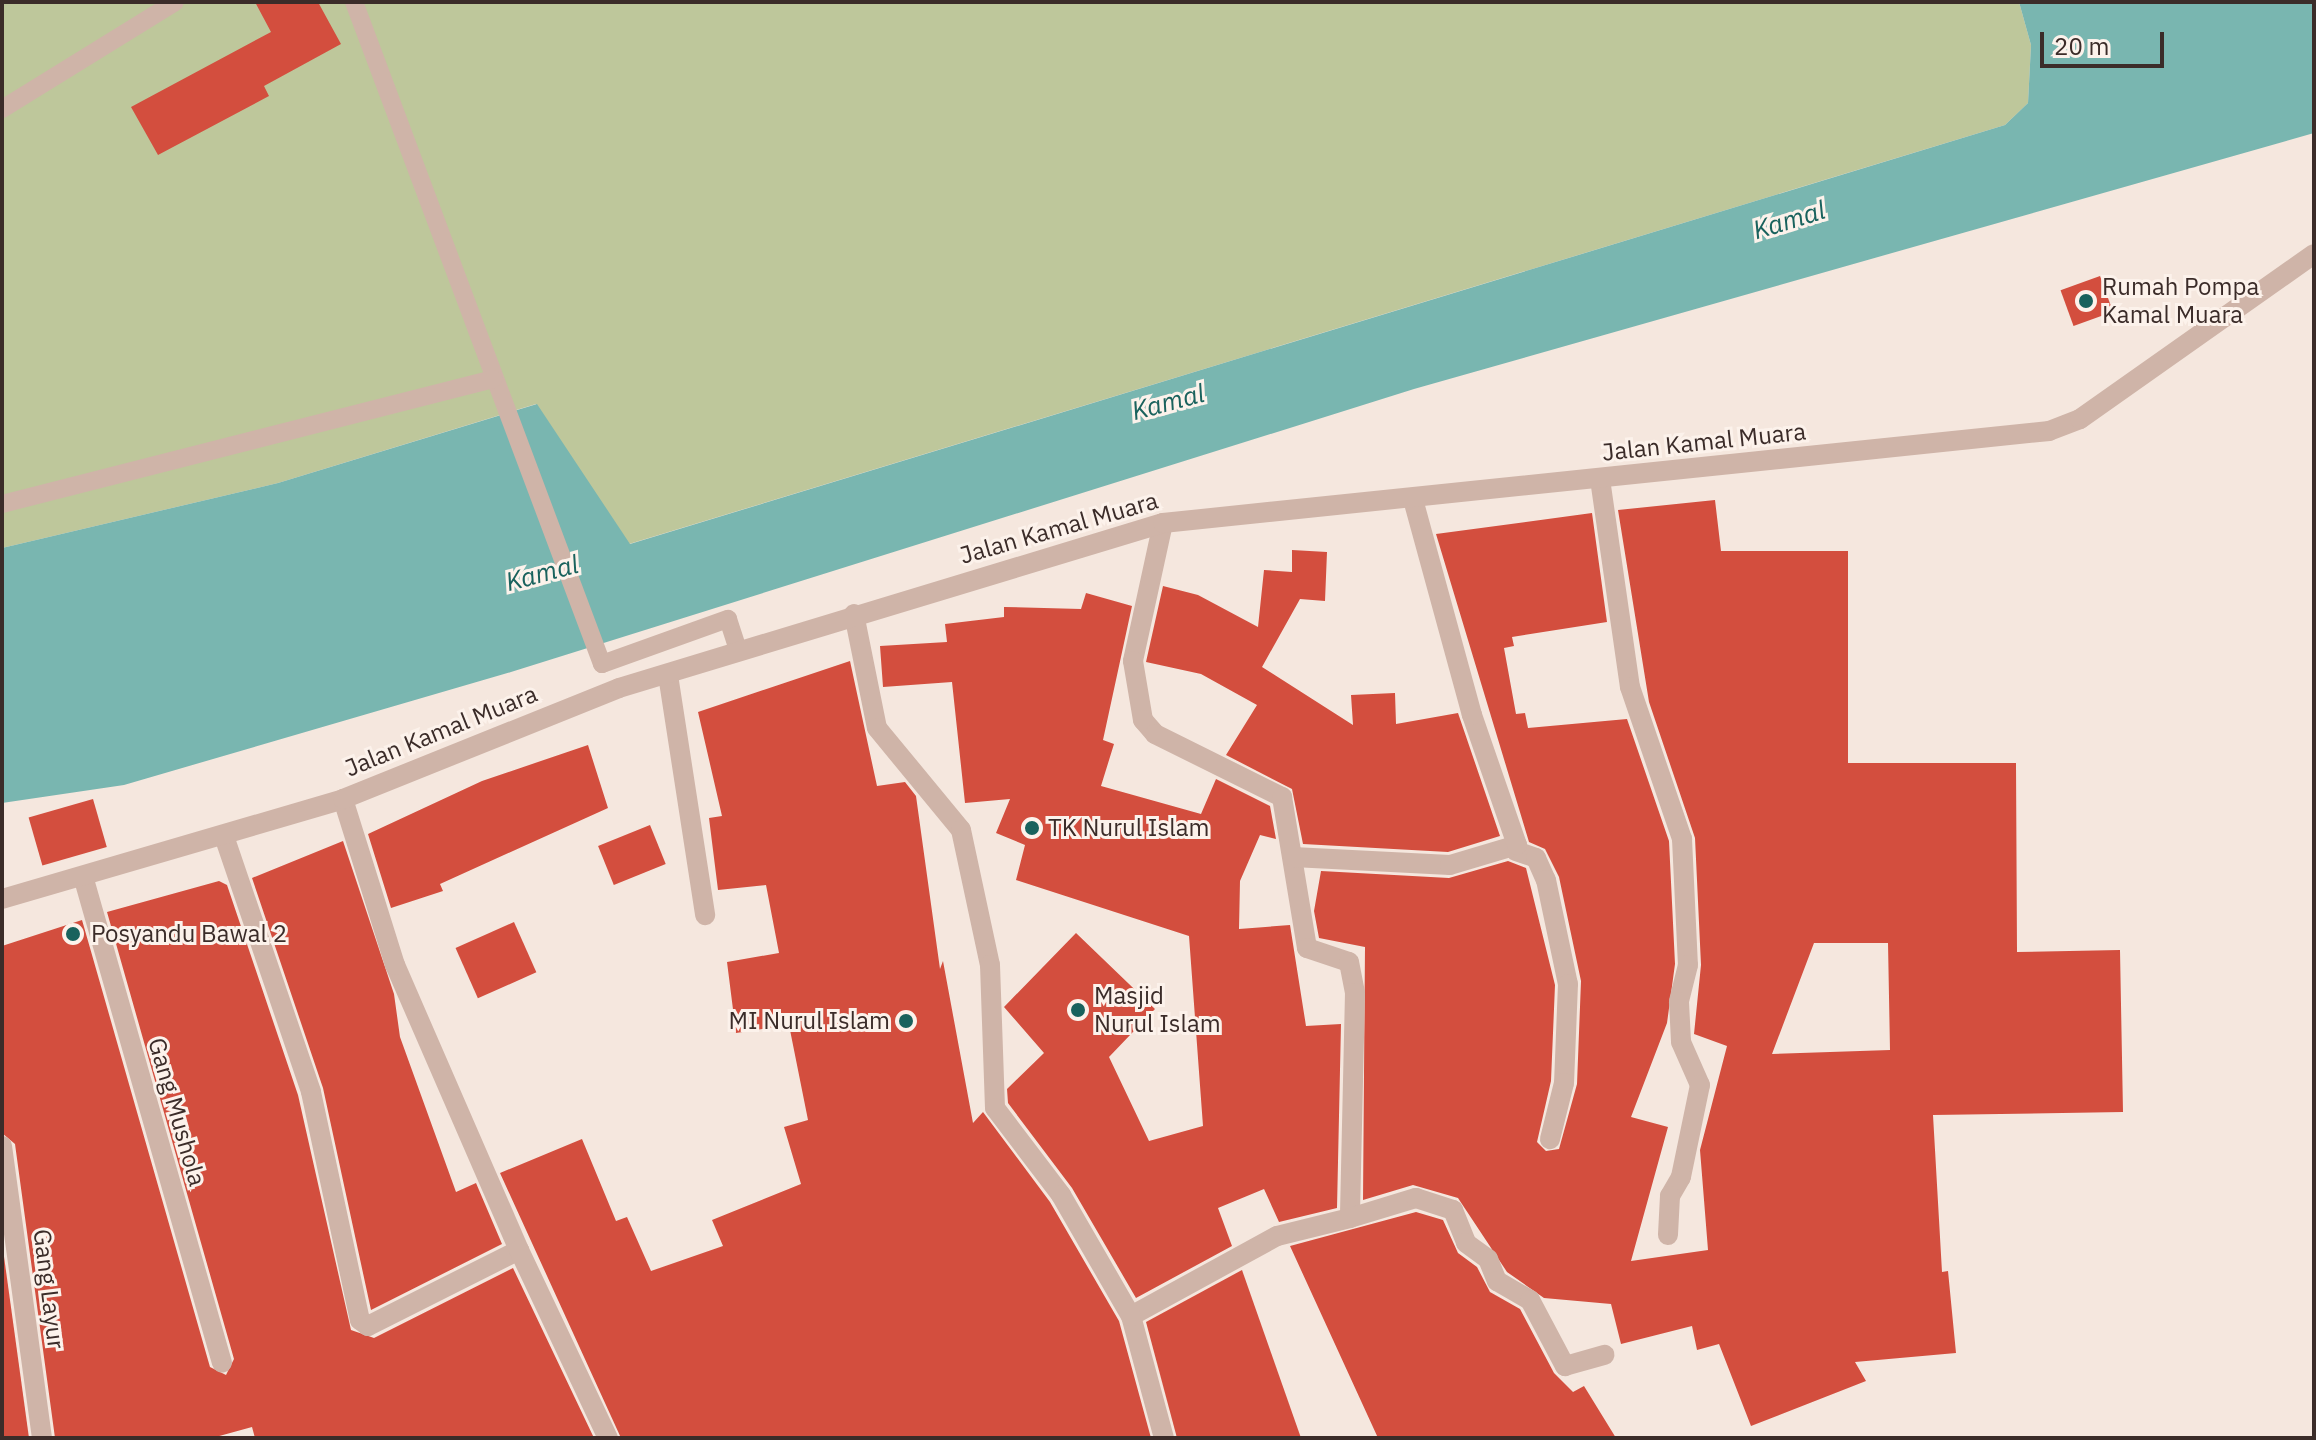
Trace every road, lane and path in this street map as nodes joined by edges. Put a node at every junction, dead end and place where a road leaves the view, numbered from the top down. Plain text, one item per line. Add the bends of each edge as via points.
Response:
1 (175, 2) edge
2 (354, 2) edge
3 (2, 109) edge
4 (2314, 254) edge
5 (493, 379) junction
6 (1600, 479) junction
7 (1413, 499) junction
8 (2, 504) edge
9 (1163, 523) junction
10 (854, 614) junction
11 (738, 650) junction
12 (668, 675) junction
13 (343, 799) junction
14 (224, 836) junction
15 (1516, 851) junction
16 (1293, 857) junction
17 (83, 876) junction
18 (2, 899) edge
19 (705, 915) dead end
20 (1550, 1139) dead end
21 (2, 1146) edge
22 (1350, 1218) junction
23 (1668, 1235) dead end
24 (519, 1250) junction
25 (1131, 1316) junction
26 (1604, 1355) dead end
27 (222, 1363) dead end
28 (42, 1438) edge
29 (608, 1438) edge
30 (1164, 1438) edge

1 - 3 lane
2 - 5 lane
4 - 6 street, Jalan Kamal Muara via 2080,419 2049,431
5 - 8 lane
5 - 11 lane via 602,664 728,619
6 - 7 street, Jalan Kamal Muara
6 - 23 street via 1630,687 1682,839 1688,965 1679,1002 1681,1042 1700,1085 1681,1177 1670,1196
7 - 9 street, Jalan Kamal Muara
7 - 15 street
9 - 10 street, Jalan Kamal Muara
9 - 16 street via 1133,661 1143,720 1155,734 1273,787 1282,797
10 - 11 street, Jalan Kamal Muara
10 - 25 street via 877,728 961,830 990,965 995,1108 1061,1195
11 - 12 street, Jalan Kamal Muara
12 - 13 street, Jalan Kamal Muara
12 - 19 street
13 - 14 street, Jalan Kamal Muara
13 - 24 street via 395,965
14 - 17 street, Jalan Kamal Muara
14 - 24 street via 311,1092 362,1324 433,1300
15 - 16 street via 1450,865
15 - 20 street via 1536,858 1546,880 1568,984 1564,1083
16 - 22 street via 1307,948 1355,969
17 - 18 street, Jalan Kamal Muara
17 - 27 street, Gang Mushola
21 - 28 street, Gang Layur
22 - 25 street via 1277,1236
22 - 26 street via 1416,1198 1453,1210 1466,1243 1488,1259 1497,1281 1530,1300 1565,1366
24 - 29 street
25 - 30 street

